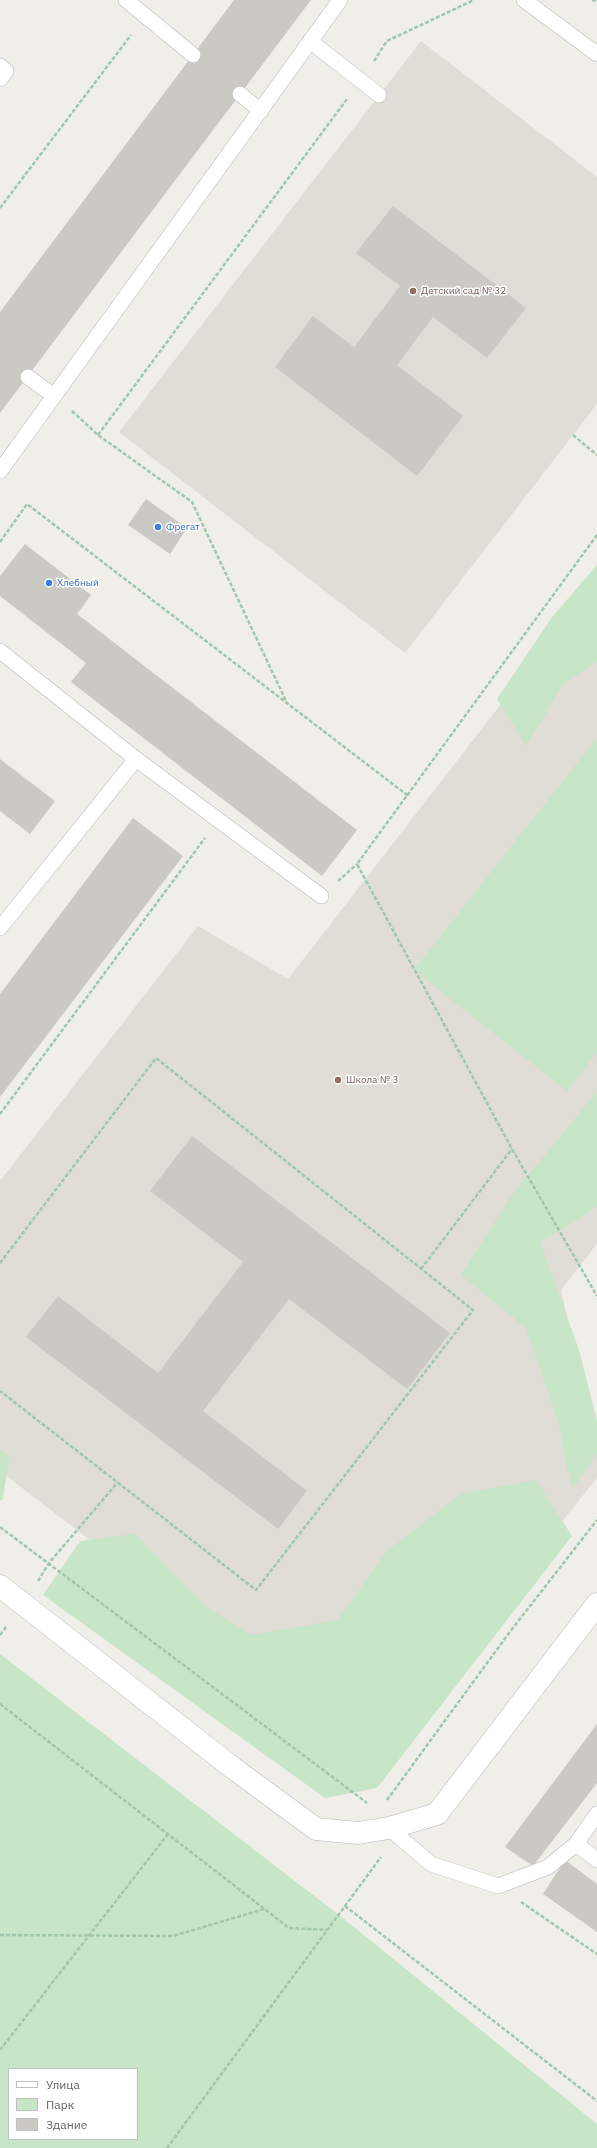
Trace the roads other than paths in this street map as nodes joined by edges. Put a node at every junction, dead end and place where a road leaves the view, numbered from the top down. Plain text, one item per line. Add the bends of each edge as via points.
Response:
1 (126, 0) edge
2 (340, 0) edge
3 (524, 0) edge
4 (310, 41) junction
5 (597, 54) edge
6 (193, 55) dead end
7 (0, 66) edge
8 (0, 79) edge
9 (240, 94) dead end
10 (380, 95) dead end
11 (261, 110) junction
12 (28, 377) dead end
13 (54, 396) junction
14 (0, 471) edge
15 (0, 651) edge
16 (136, 759) junction
17 (321, 896) dead end
18 (0, 928) edge
19 (0, 1586) edge
20 (597, 1604) edge
21 (597, 1814) edge
22 (384, 1820) junction
23 (576, 1844) junction
24 (597, 1860) edge

1 - 6 lane
2 - 4 lane
3 - 5 lane
4 - 10 lane
4 - 11 lane
7 - 8 lane via 6,71
9 - 11 lane
11 - 13 lane
12 - 13 lane
13 - 14 lane
15 - 16 lane
16 - 17 lane
16 - 18 lane
19 - 22 street via 233,1768 316,1829 358,1833
20 - 22 street via 437,1814
21 - 23 lane
22 - 23 lane via 431,1864 498,1886 548,1867
23 - 24 lane

